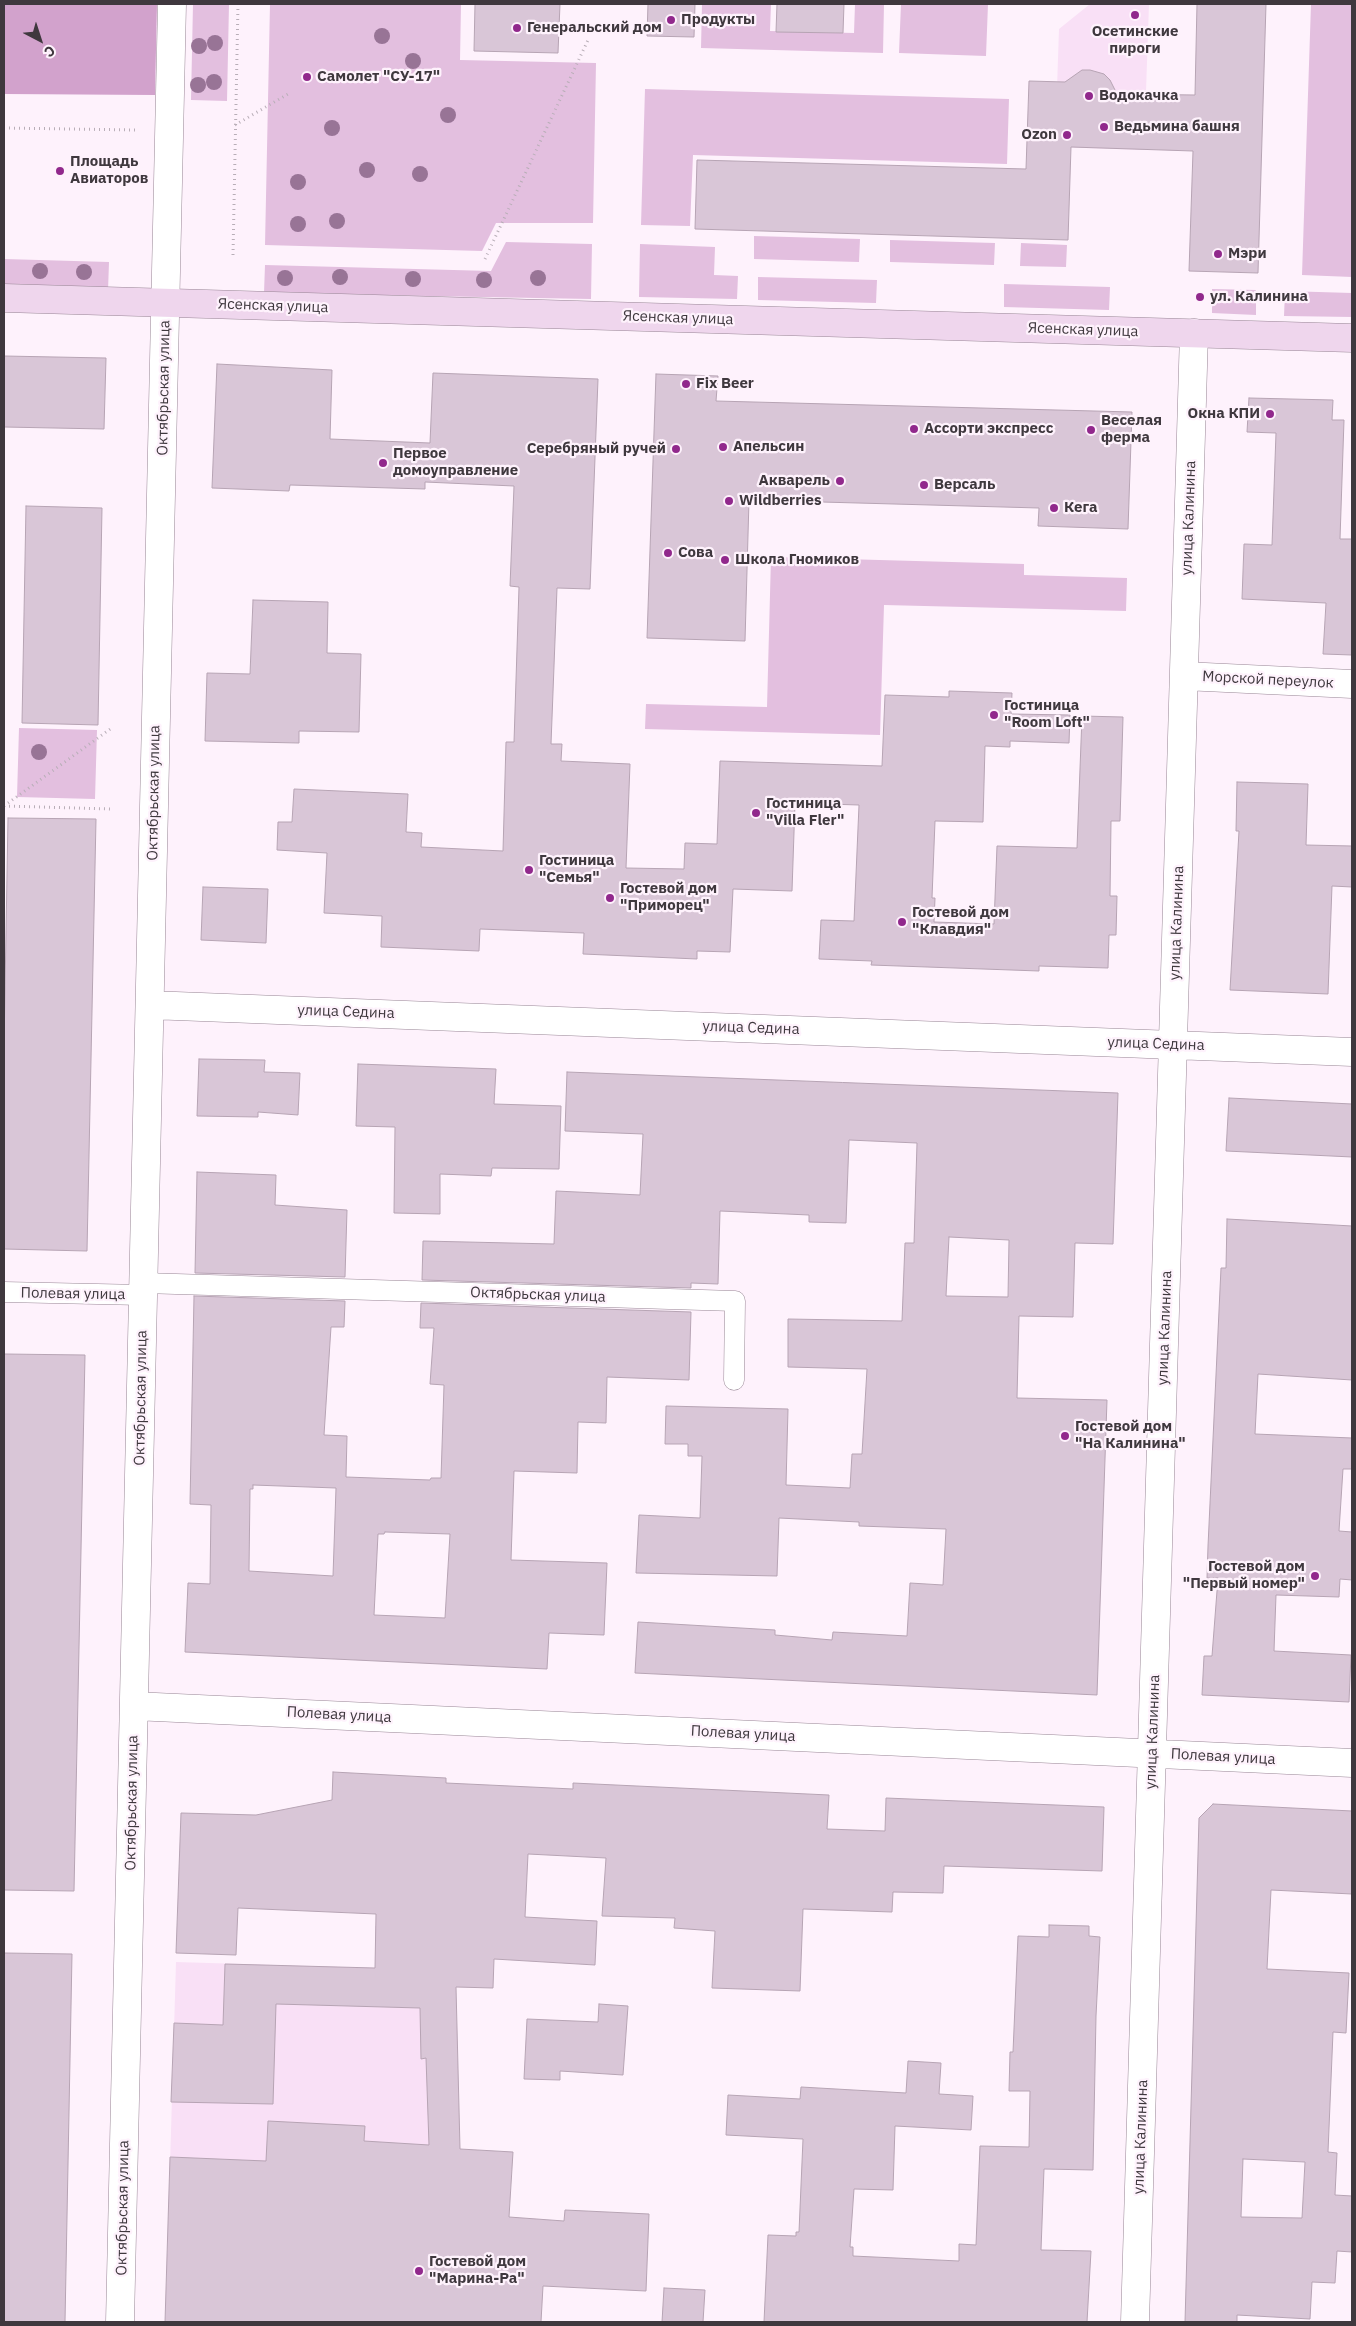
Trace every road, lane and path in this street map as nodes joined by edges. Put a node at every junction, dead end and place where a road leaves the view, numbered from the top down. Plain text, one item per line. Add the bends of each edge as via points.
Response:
1 (172, 4) edge
2 (238, 4) edge
3 (589, 38) dead end
4 (288, 94) dead end
5 (236, 125) junction
6 (4, 128) edge
7 (169, 131) junction
8 (233, 255) dead end
9 (485, 259) dead end
10 (4, 298) edge
11 (166, 302) junction
12 (1194, 333) junction
13 (1352, 338) edge
14 (1184, 676) junction
15 (1352, 684) edge
16 (113, 727) dead end
17 (111, 809) dead end
18 (150, 1005) junction
19 (1173, 1045) junction
20 (1352, 1052) edge
21 (143, 1289) junction
22 (4, 1292) edge
23 (734, 1380) dead end
24 (134, 1706) junction
25 (1152, 1753) junction
26 (1352, 1763) edge
27 (120, 2322) edge
28 (1136, 2322) edge

1 - 7 street, Октябрьская улица
2 - 5 path
3 - 9 path
4 - 5 path
5 - 8 path
6 - 7 path
7 - 11 street, Октябрьская улица
10 - 11 street, Ясенская улица
11 - 12 street, Ясенская улица
11 - 18 street, Октябрьская улица
12 - 13 street, Ясенская улица
12 - 14 street, улица Калинина
14 - 15 street, Морской переулок
14 - 19 street, улица Калинина
16 - 17 path via 4,806
18 - 19 street, улица Седина
18 - 21 street, Октябрьская улица
19 - 20 street, улица Седина
19 - 25 street, улица Калинина
21 - 22 lane, Полевая улица
21 - 23 lane, Октябрьская улица via 735,1302
21 - 24 street, Октябрьская улица
24 - 25 street, Полевая улица
24 - 27 street, Октябрьская улица
25 - 26 street, Полевая улица
25 - 28 street, улица Калинина

